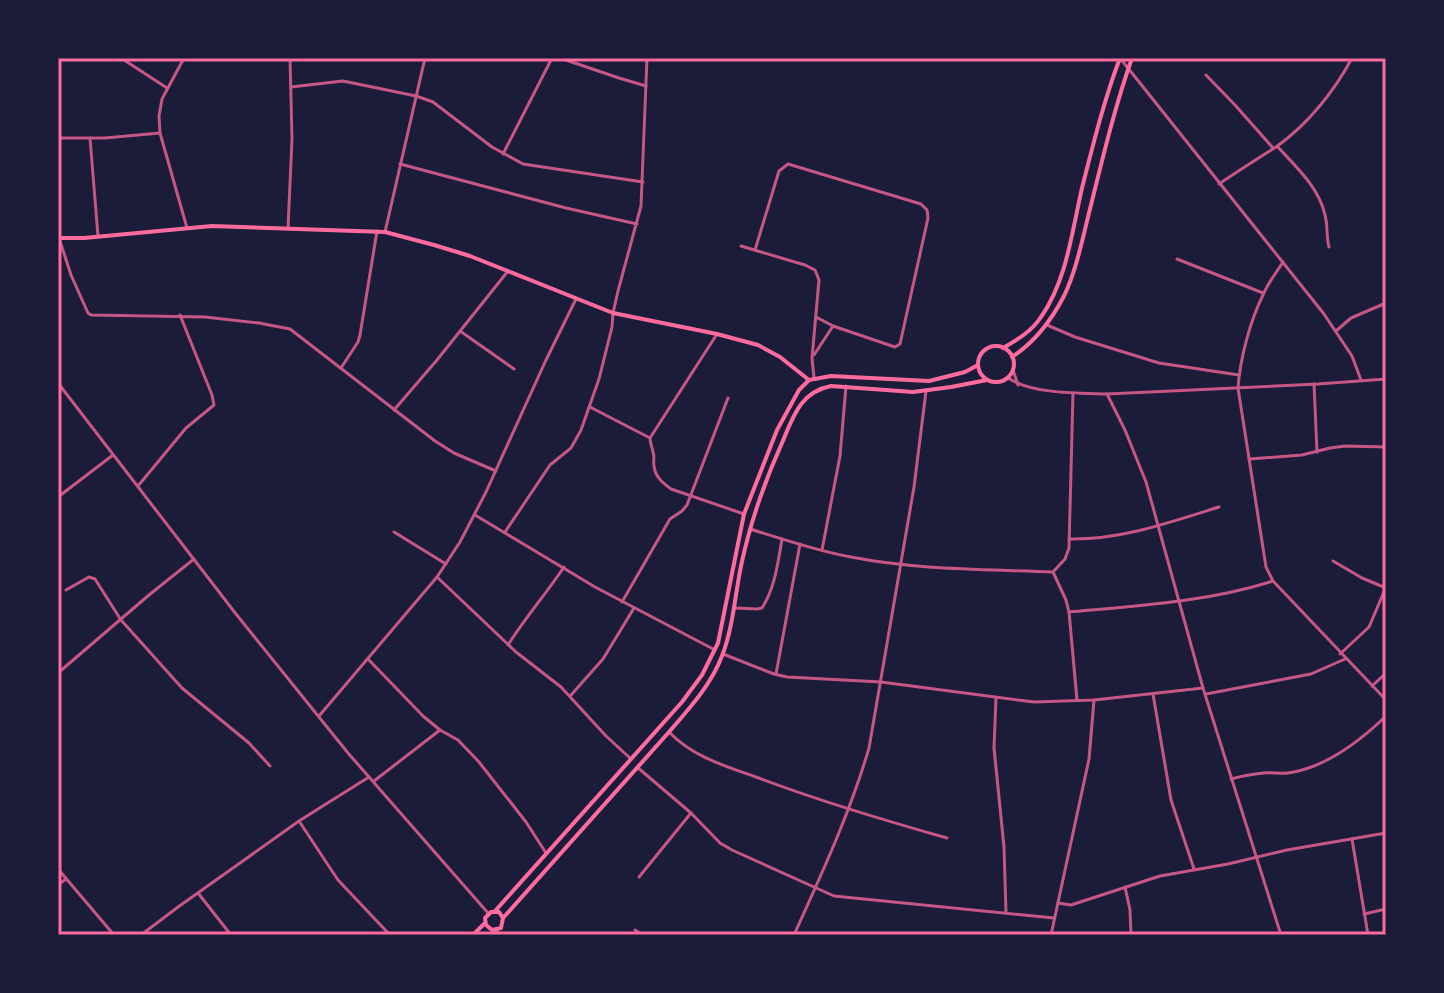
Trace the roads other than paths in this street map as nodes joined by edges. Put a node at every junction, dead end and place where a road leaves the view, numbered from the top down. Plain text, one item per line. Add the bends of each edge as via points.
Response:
1 (121, 58) edge
2 (184, 58) edge
3 (290, 58) edge
4 (425, 58) edge
5 (552, 58) edge
6 (560, 58) edge
7 (647, 58) edge
8 (1120, 58) edge
9 (1132, 58) edge
10 (1352, 58) edge
11 (1128, 69) junction
12 (1206, 75) dead end
13 (646, 86) junction
14 (291, 87) junction
15 (167, 88) junction
16 (416, 96) junction
17 (160, 133) junction
18 (58, 138) edge
19 (90, 138) junction
20 (1275, 147) junction
21 (503, 154) junction
22 (400, 164) junction
23 (643, 182) junction
24 (1219, 184) junction
25 (637, 224) junction
26 (187, 228) junction
27 (288, 228) junction
28 (377, 231) junction
29 (385, 232) junction
30 (98, 236) junction
31 (59, 238) edge
32 (741, 246) dead end
33 (1329, 247) dead end
34 (755, 250) junction
35 (1177, 259) dead end
36 (1283, 262) junction
37 (508, 271) junction
38 (1263, 293) junction
39 (576, 299) junction
40 (1386, 303) edge
41 (613, 313) junction
42 (180, 315) junction
43 (816, 317) junction
44 (1047, 325) junction
45 (833, 326) junction
46 (460, 331) junction
47 (1336, 331) junction
48 (717, 334) junction
49 (1003, 348) junction
50 (1012, 357) junction
51 (812, 358) junction
52 (978, 365) junction
53 (341, 368) junction
54 (514, 369) dead end
55 (1013, 370) junction
56 (1239, 375) junction
57 (1008, 378) junction
58 (812, 379) junction
59 (1386, 379) edge
60 (987, 380) junction
61 (1361, 380) junction
62 (58, 383) edge
63 (1314, 384) junction
64 (1018, 385) junction
65 (846, 386) junction
66 (1238, 388) junction
67 (926, 391) junction
68 (1073, 393) junction
69 (1107, 394) junction
70 (728, 398) dead end
71 (590, 407) junction
72 (394, 410) junction
73 (650, 438) junction
74 (1386, 447) edge
75 (1317, 452) junction
76 (113, 455) junction
77 (1249, 459) junction
78 (496, 471) junction
79 (138, 486) junction
80 (58, 497) edge
81 (690, 497) junction
82 (750, 499) junction
83 (759, 501) junction
84 (1219, 507) dead end
85 (744, 514) junction
86 (475, 515) junction
87 (1158, 525) junction
88 (750, 529) junction
89 (394, 532) dead end
90 (505, 532) junction
91 (782, 539) junction
92 (1069, 539) junction
93 (800, 544) junction
94 (822, 550) junction
95 (194, 559) junction
96 (1333, 561) dead end
97 (446, 564) junction
98 (901, 564) junction
99 (564, 567) junction
100 (1053, 572) junction
101 (437, 577) junction
102 (1273, 581) junction
103 (1386, 588) edge
104 (66, 590) dead end
105 (1179, 600) junction
106 (622, 602) junction
107 (634, 608) junction
108 (733, 608) junction
109 (1069, 612) junction
110 (121, 620) junction
111 (508, 645) junction
112 (715, 650) junction
113 (723, 654) junction
114 (1340, 654) junction
115 (368, 659) junction
116 (1345, 659) junction
117 (58, 673) edge
118 (1386, 673) edge
119 (776, 675) junction
120 (881, 682) junction
121 (1372, 686) junction
122 (1203, 688) junction
123 (1153, 694) junction
124 (1205, 694) junction
125 (570, 697) junction
126 (996, 697) junction
127 (1094, 700) junction
128 (1386, 700) edge
129 (1077, 701) junction
130 (319, 716) junction
131 (1386, 716) edge
132 (440, 730) junction
133 (669, 732) junction
134 (631, 759) junction
135 (270, 766) dead end
136 (637, 767) junction
137 (369, 777) junction
138 (1231, 779) junction
139 (373, 782) junction
140 (849, 808) junction
141 (691, 813) junction
142 (299, 821) junction
143 (1386, 833) edge
144 (947, 838) dead end
145 (1352, 839) junction
146 (546, 853) junction
147 (1256, 858) junction
148 (58, 869) edge
149 (1194, 870) junction
150 (639, 877) dead end
151 (66, 879) junction
152 (58, 885) edge
153 (1125, 887) junction
154 (815, 888) junction
155 (198, 893) junction
156 (1058, 903) junction
157 (1386, 909) edge
158 (495, 911) junction
159 (488, 913) junction
160 (1006, 913) junction
161 (1364, 914) junction
162 (503, 918) junction
163 (1054, 918) junction
164 (485, 923) junction
165 (501, 928) junction
166 (493, 930) junction
167 (635, 930) dead end
168 (149, 933) edge
169 (114, 935) edge
170 (141, 935) edge
171 (231, 935) edge
172 (390, 935) edge
173 (473, 935) edge
174 (487, 935) edge
175 (502, 935) edge
176 (643, 935) edge
177 (794, 935) edge
178 (1051, 935) edge
179 (1131, 935) edge
180 (1281, 935) edge
181 (1368, 935) edge

1 - 15 street
2 - 15 street
3 - 14 street
4 - 16 street
5 - 21 street
6 - 13 street
7 - 13 street
8 - 11 street
8 - 49 main road via 1054,293 1037,323
9 - 11 main road
10 - 20 street via 1313,113
11 - 24 street
11 - 44 main road via 1071,278
12 - 20 street
13 - 23 street
14 - 16 street via 343,81
14 - 27 street
15 - 17 street
16 - 21 street via 433,102
16 - 22 street
17 - 19 street
17 - 26 street
18 - 19 street
19 - 30 street
20 - 24 street
20 - 33 street via 1320,201
21 - 23 street via 523,164
22 - 25 street
22 - 29 street
23 - 25 street
24 - 36 street
25 - 41 street
26 - 27 main road
26 - 30 main road
27 - 28 main road
28 - 29 main road
28 - 53 street via 360,335
29 - 37 main road
30 - 31 main road
31 - 42 street via 91,315
32 - 34 street
34 - 43 street via 815,270
34 - 45 street via 779,171 788,164 921,204 928,218 900,344 895,347
35 - 38 street
36 - 38 street
36 - 47 street
37 - 39 main road
37 - 46 street
38 - 56 street
39 - 41 main road
39 - 78 street
40 - 47 street via 1351,318
41 - 48 main road
41 - 71 street
42 - 53 street via 290,329
42 - 79 street via 214,405 186,428
43 - 45 street
43 - 51 street
44 - 50 main road
44 - 56 street via 1159,363
45 - 51 street
46 - 54 street
46 - 72 street
47 - 61 street
48 - 58 main road via 769,350
48 - 73 street
49 - 50 main road
49 - 52 main road via 986,349
50 - 55 main road
51 - 58 street
52 - 58 main road via 929,381
52 - 60 main road
53 - 72 street
55 - 57 main road
55 - 64 street
56 - 66 street
57 - 60 main road
57 - 64 street
58 - 82 main road via 788,409
59 - 61 street
60 - 67 main road
61 - 63 street
62 - 76 street
63 - 66 street
63 - 75 street
64 - 68 street
65 - 67 main road
65 - 83 main road via 821,388 800,404
65 - 94 street via 840,456
66 - 69 street
66 - 77 street
67 - 98 street
68 - 69 street
68 - 92 street
69 - 87 street via 1146,482
70 - 81 street
71 - 73 street
71 - 90 street via 571,448 550,465
72 - 78 street via 454,453
73 - 81 street via 659,478
74 - 75 street
75 - 77 street
76 - 79 street
76 - 80 street
77 - 102 street via 1263,555
78 - 86 street
79 - 95 street
81 - 85 street
81 - 106 street via 670,519
82 - 83 main road
82 - 85 main road
83 - 88 main road
84 - 87 street
85 - 112 main road
86 - 90 street
86 - 97 street
87 - 92 street
87 - 105 street
88 - 91 street
88 - 108 main road
89 - 97 street
90 - 99 street
91 - 93 street
91 - 108 street via 762,608
92 - 100 street via 1065,559
93 - 94 street
93 - 119 street
94 - 98 street
95 - 110 street
95 - 130 street
96 - 103 street
97 - 101 street
98 - 100 street
98 - 120 street
99 - 106 street
99 - 111 street
100 - 109 street
101 - 111 street
101 - 115 street
102 - 105 street
102 - 114 street
103 - 114 street via 1369,627
104 - 110 street via 93,578
105 - 109 street
105 - 122 street
106 - 107 street
107 - 112 street
107 - 125 street via 603,659
108 - 113 main road
109 - 129 street
110 - 117 street
110 - 135 street via 182,688
111 - 125 street
112 - 134 main road via 682,702
113 - 119 street
113 - 133 main road via 710,680
114 - 116 street
115 - 130 street
115 - 132 street
116 - 121 street
116 - 124 street via 1311,674
118 - 121 street
119 - 120 street
120 - 126 street
120 - 140 street via 869,748
121 - 128 street
122 - 123 street
122 - 124 street
123 - 127 street
123 - 149 street via 1171,800
124 - 138 street
125 - 134 street
126 - 129 street
126 - 160 street via 994,748
127 - 129 street
127 - 156 street via 1089,759
130 - 137 street
131 - 138 street via 1313,766
132 - 139 street
132 - 146 street via 479,762
133 - 136 main road
133 - 140 street via 702,757
134 - 146 main road
136 - 141 street
136 - 162 main road
137 - 139 street
137 - 142 street
138 - 147 street
139 - 159 street
140 - 144 street
140 - 154 street
141 - 150 street
141 - 154 street via 720,843
142 - 155 street
142 - 172 street via 338,880
143 - 145 street
145 - 147 street
145 - 161 street
146 - 158 main road
147 - 149 street
147 - 180 street
148 - 151 street
149 - 153 street
151 - 152 street
151 - 169 street
153 - 156 street via 1071,905
153 - 179 street
154 - 160 street via 834,896
154 - 177 street
155 - 168 street
155 - 171 street
156 - 163 street
157 - 161 street
158 - 159 main road
158 - 162 main road
159 - 164 main road
160 - 163 street
161 - 181 street
162 - 165 main road
163 - 178 street
164 - 166 main road
164 - 173 main road
165 - 166 main road
165 - 175 street
166 - 174 main road
166 - 175 street
167 - 176 street
168 - 170 street

